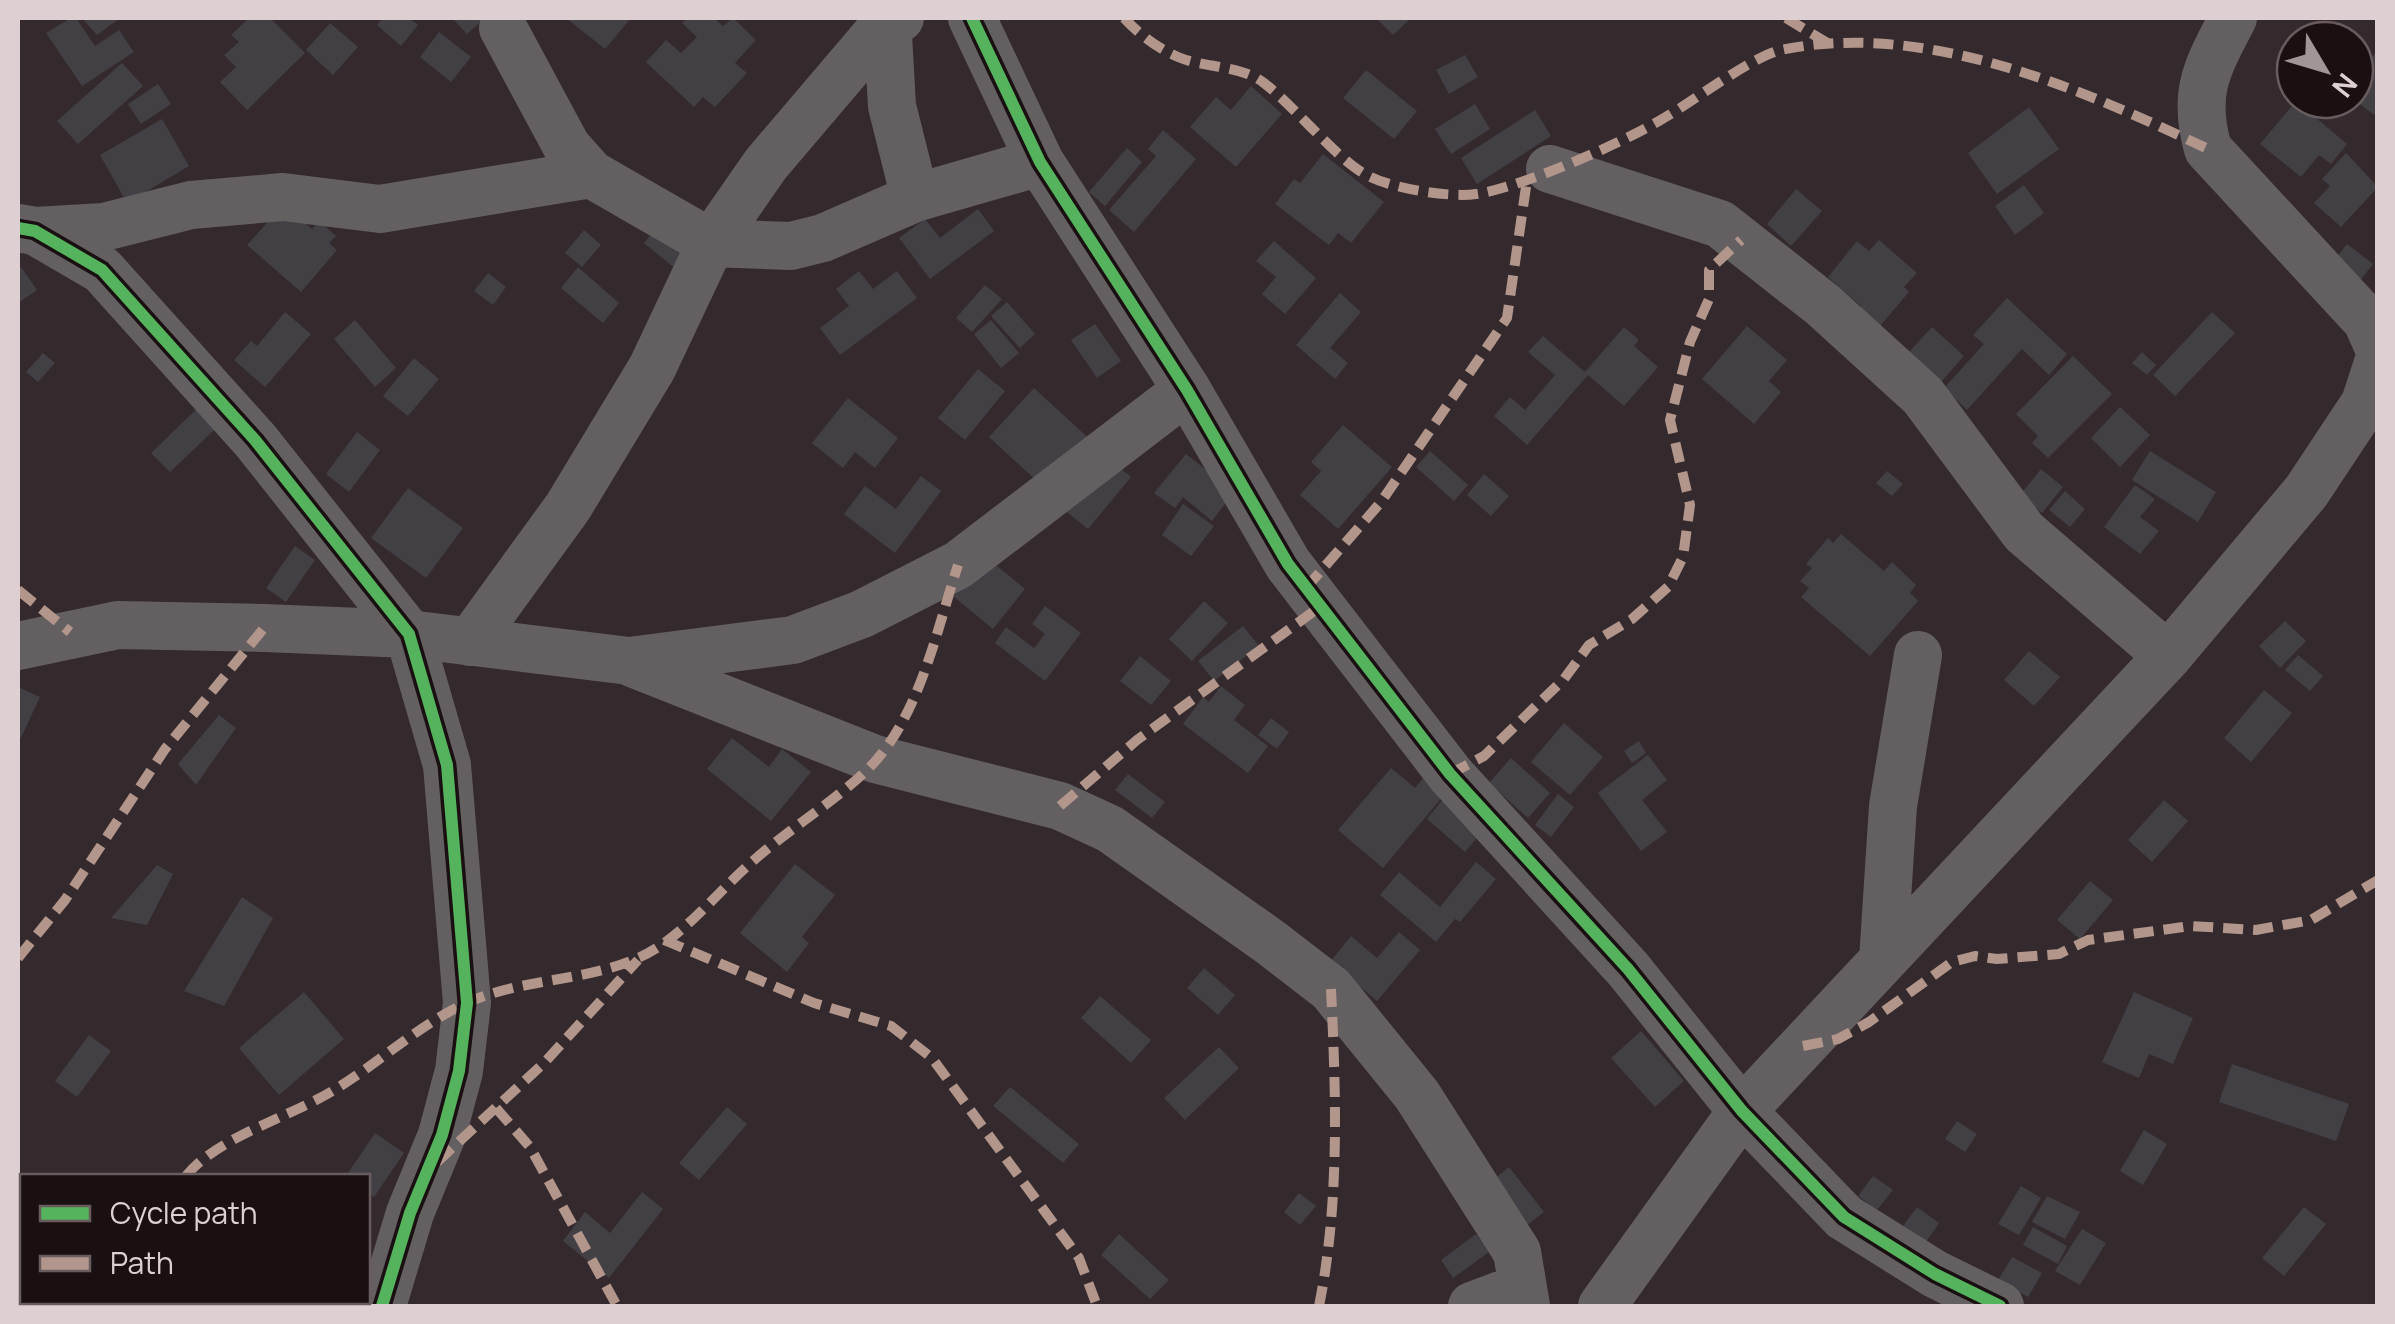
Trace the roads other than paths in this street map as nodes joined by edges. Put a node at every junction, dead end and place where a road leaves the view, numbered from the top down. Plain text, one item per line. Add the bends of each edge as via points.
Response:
1 (972, 18) edge
2 (2233, 18) edge
3 (891, 19) edge
4 (503, 28) dead end
5 (1040, 162) junction
6 (1550, 168) dead end
7 (591, 174) junction
8 (915, 198) junction
9 (26, 229) edge
10 (711, 243) junction
11 (2378, 346) edge
12 (2378, 363) edge
13 (1186, 390) junction
14 (409, 634) junction
15 (470, 642) junction
16 (18, 646) edge
17 (1918, 656) dead end
18 (2168, 656) junction
19 (628, 661) junction
20 (1883, 960) junction
21 (1742, 1112) junction
22 (1524, 1297) edge
23 (382, 1306) edge
24 (1472, 1306) edge
25 (1602, 1306) edge
26 (2000, 1306) edge

1 - 5 street
2 - 11 street via 2209,65 2198,112 2208,149 2367,320
3 - 8 street via 892,106
3 - 10 street via 766,164
4 - 7 street via 567,147
5 - 8 street
5 - 13 street
6 - 18 street via 1720,224 1823,305 1922,396 2024,532
7 - 9 street via 380,209 284,198 192,205 104,227
7 - 10 street
8 - 10 street via 791,246
9 - 14 street via 102,270 255,440
10 - 15 street via 652,368 605,446
12 - 18 street via 2365,403 2306,492
13 - 19 street via 958,564 862,614 793,640
13 - 21 street via 1288,564 1450,774 1628,969
14 - 15 street
14 - 16 street via 118,625
14 - 23 street via 447,765 467,1003 442,1134
15 - 19 street
17 - 20 street via 1894,806
18 - 20 street
19 - 22 street via 875,759 1060,806 1110,829 1331,989 1417,1095 1493,1209 1516,1252
20 - 21 street
21 - 25 street
21 - 26 street via 1844,1217
22 - 24 street

